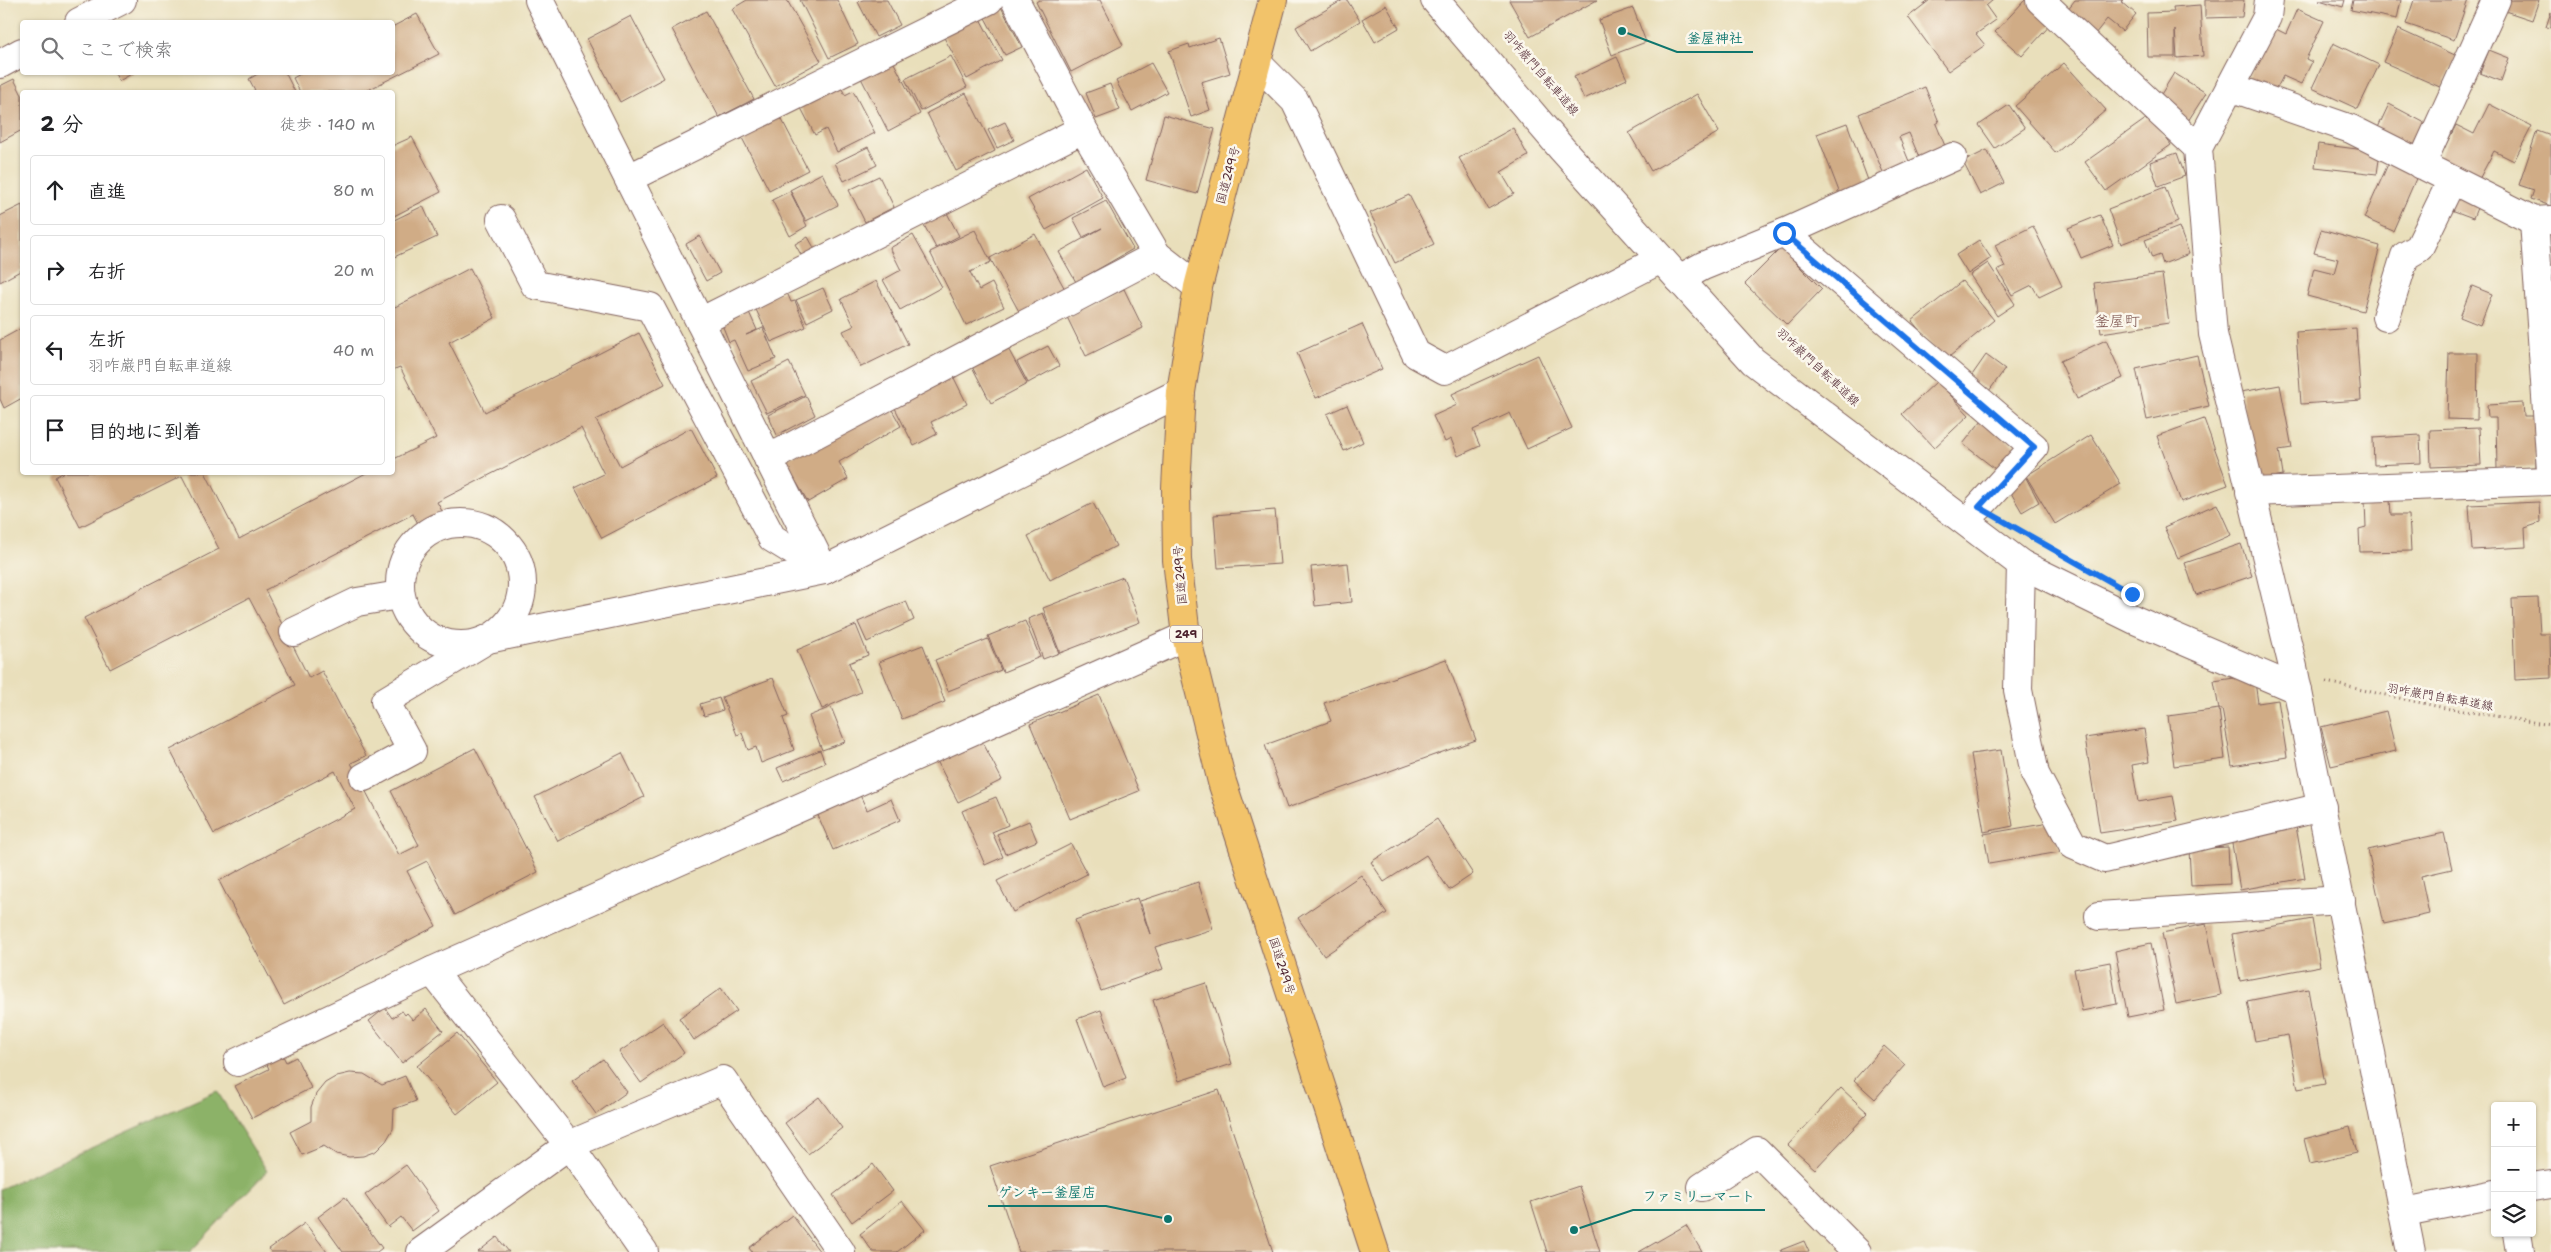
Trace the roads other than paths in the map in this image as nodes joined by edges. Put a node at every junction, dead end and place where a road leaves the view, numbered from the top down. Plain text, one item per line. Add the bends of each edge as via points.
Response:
1 (122, 0) edge
2 (539, 0) edge
3 (989, 0) edge
4 (1015, 0) edge
5 (1273, 0) edge
6 (1435, 0) edge
7 (2040, 0) edge
8 (2269, 0) edge
9 (2496, 0) edge
10 (83, 20) edge
11 (20, 53) edge
12 (1257, 63) junction
13 (0, 64) edge
14 (2230, 87) junction
15 (1083, 130) junction
16 (2198, 148) junction
17 (1954, 157) dead end
18 (2421, 165) junction
19 (629, 178) junction
20 (2452, 180) junction
21 (500, 218) dead end
22 (2543, 221) edge
23 (1784, 233) junction
24 (1157, 255) junction
25 (1661, 259) junction
26 (1679, 279) junction
27 (1198, 287) junction
28 (2386, 317) dead end
29 (700, 322) junction
30 (1181, 392) junction
31 (768, 459) junction
32 (2551, 470) edge
33 (2551, 481) edge
34 (2250, 492) junction
35 (1979, 507) dead end
36 (2021, 564) junction
37 (824, 570) junction
38 (399, 595) junction
39 (294, 632) dead end
40 (1186, 636) junction
41 (488, 639) junction
42 (2298, 690) junction
43 (364, 777) dead end
44 (2322, 807) junction
45 (2341, 900) junction
46 (2099, 916) dead end
47 (432, 971) junction
48 (238, 1062) dead end
49 (569, 1145) junction
50 (2551, 1184) edge
51 (2536, 1186) edge
52 (1702, 1187) dead end
53 (2491, 1195) edge
54 (2404, 1212) junction
55 (2517, 1237) edge
56 (421, 1252) edge
57 (644, 1252) edge
58 (841, 1252) edge
59 (1375, 1252) edge
60 (1857, 1252) edge
61 (2411, 1252) edge
62 (2520, 1252) edge

1 - 10 street
2 - 19 street
3 - 19 street
4 - 15 street
5 - 12 highway, 国道249号 / 249
6 - 25 street
7 - 16 street
8 - 14 street via 2267,17
9 - 18 street
11 - 13 street
12 - 25 street via 1295,101 1416,354 1445,370
12 - 27 highway, 国道249号 / 249
14 - 16 street
14 - 18 street via 2351,129
15 - 24 street
15 - 29 street
16 - 34 street via 2213,334
17 - 23 street
18 - 20 street
19 - 29 street
20 - 22 street
20 - 28 street via 2419,248 2405,256
21 - 37 street via 535,285 650,307 772,538
22 - 32 street
23 - 26 street via 1702,266
23 - 35 street via 2034,447
24 - 27 street
24 - 31 street
25 - 26 street
26 - 36 street via 1753,361
27 - 30 highway, 国道249号 / 249
29 - 31 street
30 - 37 street
30 - 40 highway, 国道249号 / 249 via 1176,488 1177,560
31 - 37 street
33 - 34 street
34 - 42 street
36 - 42 street via 2134,620
36 - 44 street via 2018,690 2035,774 2074,845 2105,859
37 - 41 street
38 - 39 street via 357,602
38 - 41 street via 417,628 433,639 451,645 470,645
38 - 41 street via 399,576 406,555 418,539 436,527 457,522 478,524 497,534 512,549 521,568 522,589 517,610 505,627
40 - 47 street
40 - 59 highway, 国道249号 / 249 via 1222,782
41 - 43 street via 385,702 412,751
42 - 44 street
44 - 45 street
45 - 46 street
45 - 54 street
47 - 48 street
47 - 49 street
49 - 56 street
49 - 57 street
49 - 58 street via 722,1080
50 - 51 street
52 - 60 street via 1757,1151
53 - 54 street
54 - 61 street
55 - 62 street

